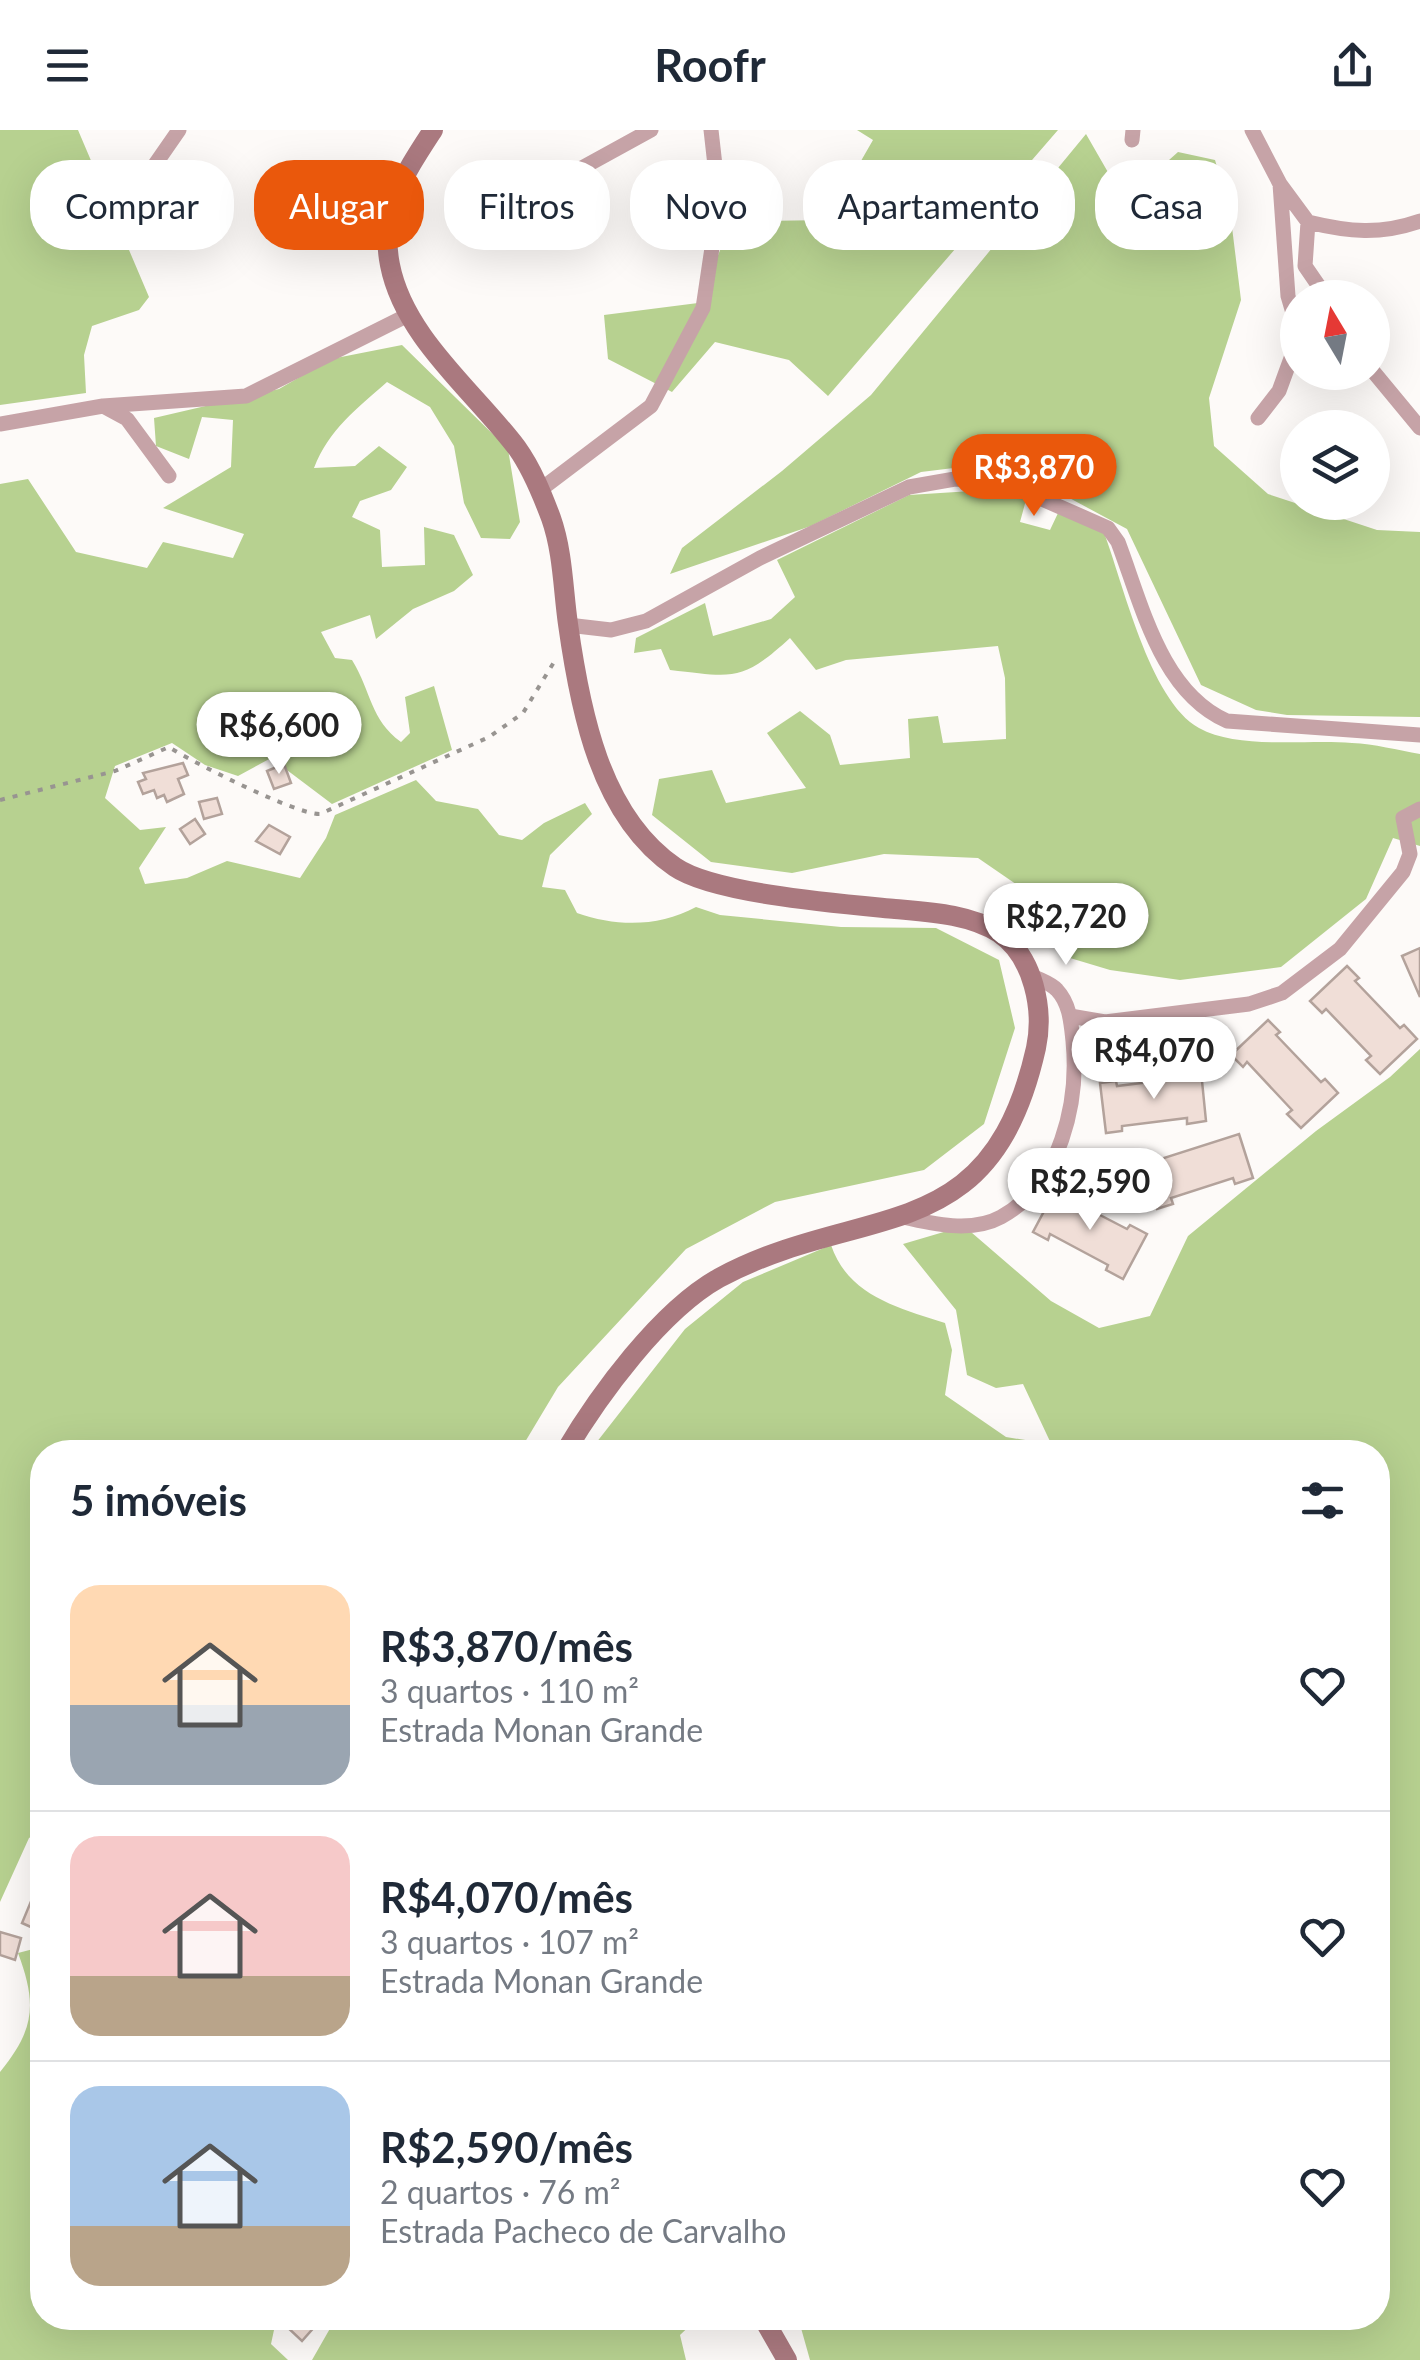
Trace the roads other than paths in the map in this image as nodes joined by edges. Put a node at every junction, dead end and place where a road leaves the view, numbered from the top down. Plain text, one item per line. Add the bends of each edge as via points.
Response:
1 (179, 130) edge
2 (434, 130) edge
3 (652, 130) edge
4 (711, 130) edge
5 (1252, 130) edge
6 (158, 160) edge
7 (597, 160) edge
8 (1280, 184) junction
9 (1308, 222) junction
10 (1420, 222) edge
11 (1286, 247) junction
12 (1304, 248) junction
13 (1288, 280) edge
14 (1314, 280) edge
15 (408, 316) junction
16 (1281, 390) edge
17 (1389, 390) edge
18 (104, 406) junction
19 (1258, 418) dead end
20 (0, 424) edge
21 (1420, 428) edge
22 (169, 476) dead end
23 (540, 490) junction
24 (568, 625) junction
25 (1420, 735) edge
26 (1420, 809) edge
27 (1030, 975) junction
28 (1070, 1016) junction
29 (903, 1217) junction
30 (572, 1440) edge
31 (771, 2330) edge
32 (787, 2360) edge

1 - 6 street
2 - 15 main road via 400,181 387,217 389,260
3 - 7 street
4 - 23 street via 719,201 703,308 651,406
5 - 8 street
8 - 9 street
8 - 11 street
9 - 10 street via 1351,232 1393,231
9 - 12 street
11 - 12 street
11 - 13 street
12 - 14 street
15 - 18 street via 246,396
15 - 23 main road via 520,452
16 - 19 street
17 - 21 street
18 - 20 street
18 - 22 street via 127,419
23 - 24 main road via 557,535
24 - 25 street via 610,630 646,621 909,487 1001,480 1108,528 1170,668 1202,710 1227,721
24 - 27 main road via 585,714 608,780 628,824 649,848 682,872 724,888 944,914 998,932
26 - 28 street via 1403,818 1410,854 1403,872 1340,949 1282,993 1249,1004 1105,1022
27 - 28 street via 1055,987
27 - 29 main road via 1040,1011 1037,1045 1010,1122 993,1154 961,1188
28 - 29 street via 1074,1100 1042,1178 999,1218 974,1225
29 - 30 main road via 769,1253 713,1281 665,1320
31 - 32 main road

